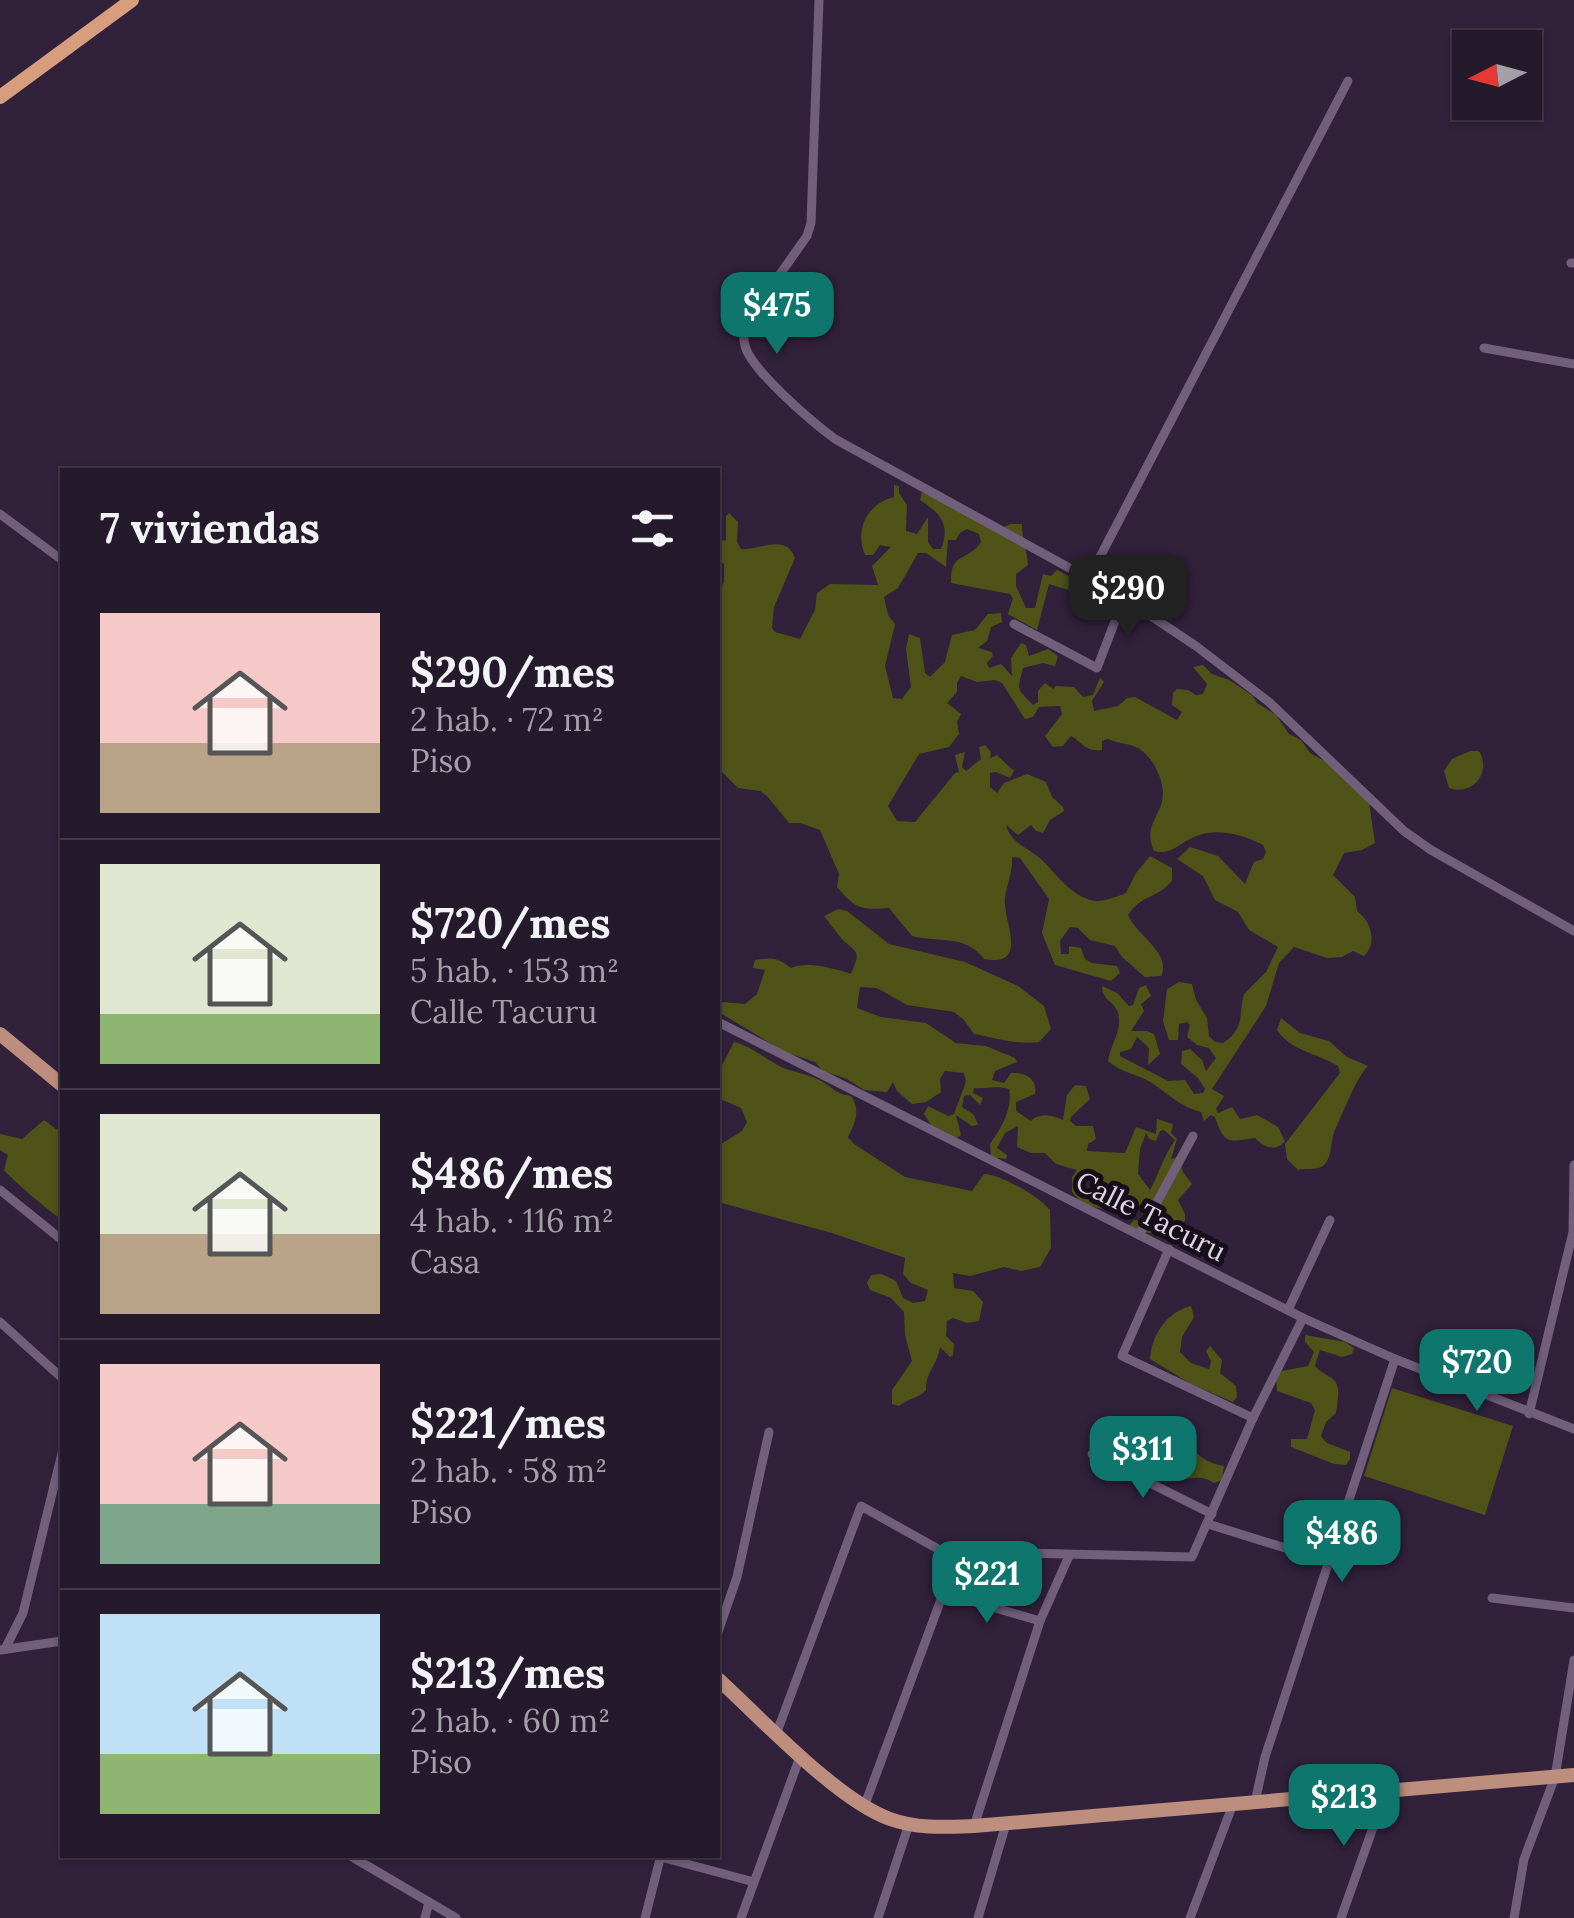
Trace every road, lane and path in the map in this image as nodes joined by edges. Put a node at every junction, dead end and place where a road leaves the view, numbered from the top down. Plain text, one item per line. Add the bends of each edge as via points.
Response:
1 (132, 0) edge
2 (819, 0) edge
3 (1348, 81) dead end
4 (0, 97) edge
5 (1484, 348) dead end
6 (1574, 364) edge
7 (0, 514) edge
8 (60, 559) edge
9 (1089, 578) junction
10 (1124, 598) junction
11 (1014, 624) dead end
12 (1574, 931) edge
13 (720, 1023) edge
14 (0, 1034) edge
15 (60, 1084) edge
16 (1193, 1136) dead end
17 (1574, 1165) edge
18 (0, 1190) edge
19 (1330, 1220) dead end
20 (1574, 1232) edge
21 (1139, 1234) junction
22 (60, 1238) edge
23 (1168, 1250) junction
24 (1288, 1310) junction
25 (1303, 1318) junction
26 (0, 1322) edge
27 (1394, 1360) junction
28 (60, 1376) edge
29 (1529, 1414) junction
30 (1253, 1418) junction
31 (1574, 1429) edge
32 (769, 1432) dead end
33 (1092, 1454) dead end
34 (60, 1460) edge
35 (1210, 1519) junction
36 (1024, 1552) dead end
37 (1069, 1556) junction
38 (1330, 1562) junction
39 (944, 1593) junction
40 (1492, 1598) dead end
41 (1574, 1608) edge
42 (1040, 1621) junction
43 (720, 1626) edge
44 (60, 1641) edge
45 (2, 1649) edge
46 (1574, 1660) edge
47 (720, 1681) edge
48 (776, 1732) junction
49 (800, 1754) junction
50 (1574, 1776) edge
51 (1555, 1777) junction
52 (1386, 1791) junction
53 (1255, 1802) junction
54 (1233, 1804) junction
55 (864, 1807) junction
56 (909, 1824) junction
57 (1006, 1824) junction
58 (974, 1826) junction
59 (354, 1858) edge
60 (660, 1858) edge
61 (668, 1858) edge
62 (754, 1882) junction
63 (429, 1902) junction
64 (425, 1918) edge
65 (456, 1918) edge
66 (645, 1918) edge
67 (741, 1918) edge
68 (878, 1918) edge
69 (978, 1918) edge
70 (1190, 1918) edge
71 (1341, 1918) edge
72 (1514, 1918) edge

1 - 4 highway
2 - 9 street via 811,223 744,325 747,353 807,419 835,439
3 - 9 street
5 - 6 street
7 - 8 street
9 - 10 street
10 - 11 street via 1097,668
10 - 12 street via 1268,702 1404,831
13 - 21 street, Calle Tacuru
14 - 15 main road
16 - 21 street
17 - 20 street
18 - 22 street
19 - 24 street
20 - 29 street
21 - 23 street, Calle Tacuru
23 - 24 street, Calle Tacuru
23 - 30 street via 1122,1356
24 - 25 street, Calle Tacuru
25 - 27 street, Calle Tacuru
25 - 30 street
26 - 28 street
27 - 29 street, Calle Tacuru
27 - 38 street
29 - 31 street, Calle Tacuru
30 - 35 street
32 - 43 street
33 - 35 street
34 - 45 street via 23,1613
35 - 37 street via 1197,1552 1184,1559
35 - 38 street
36 - 37 street
37 - 42 street
38 - 53 street
39 - 42 street
39 - 48 street via 956,1559 861,1506
39 - 55 street
40 - 41 street
42 - 58 street
44 - 45 street
46 - 51 street
47 - 48 main road
48 - 49 main road
49 - 55 main road
49 - 62 street
50 - 51 main road
51 - 52 main road
51 - 72 street via 1524,1859
52 - 53 main road
52 - 71 street
53 - 54 main road
54 - 57 main road
54 - 70 street
55 - 56 main road
56 - 58 main road
56 - 68 street
57 - 58 main road
57 - 69 street
59 - 63 street
60 - 66 street
61 - 62 street
62 - 67 street
63 - 64 street
63 - 65 street

